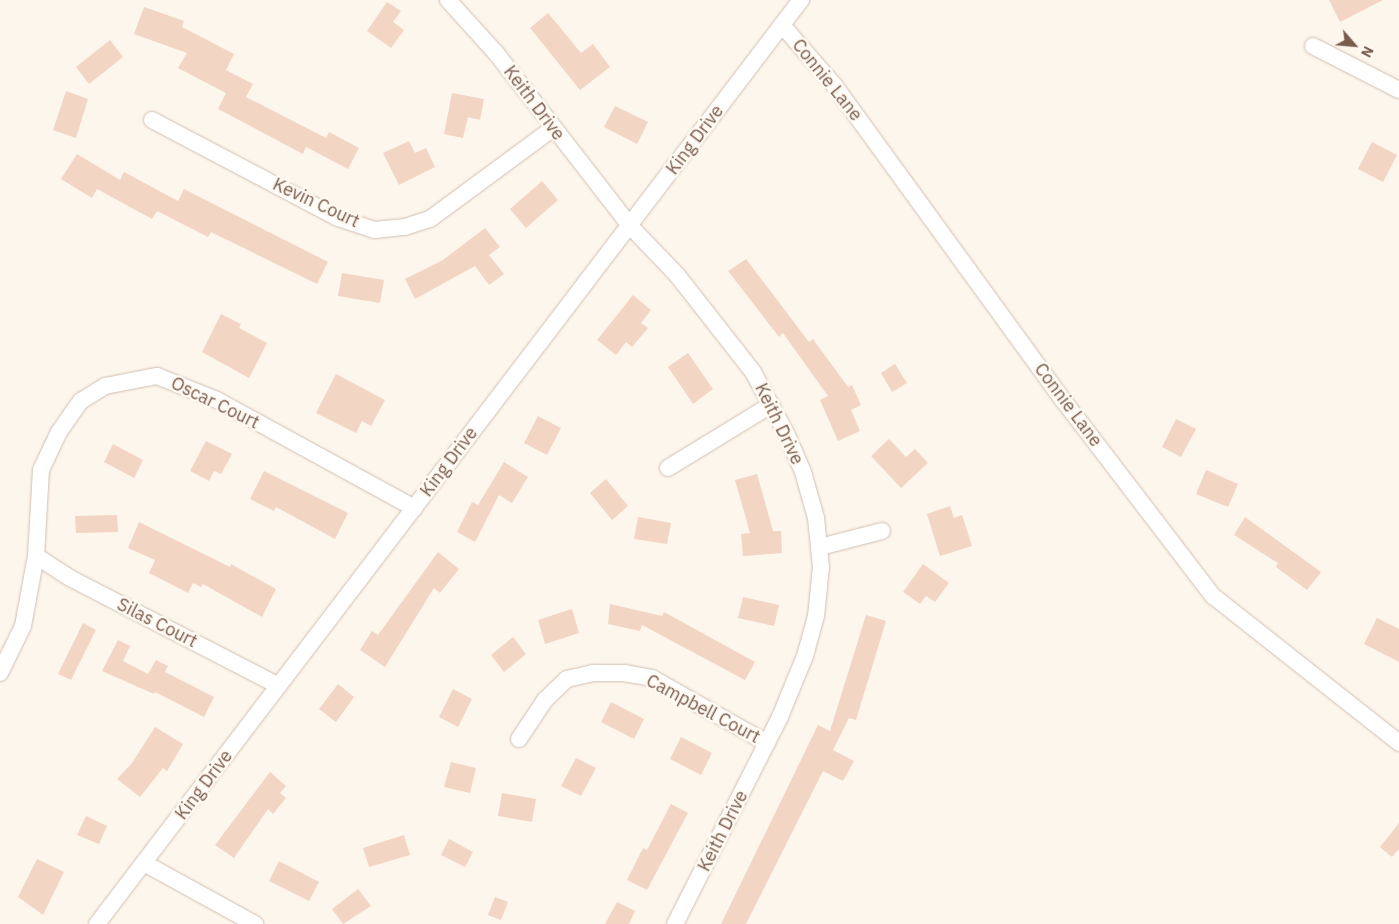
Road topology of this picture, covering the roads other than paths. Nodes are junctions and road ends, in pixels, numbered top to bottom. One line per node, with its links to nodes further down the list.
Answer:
1 (448, 0): 7 (street, Keith Drive)
2 (801, 0): 3 (street, King Drive)
3 (782, 25): 8 (street, King Drive); 19 (street, Connie Lane)
4 (1313, 46): 5 (street)
5 (1399, 90)
6 (152, 120): 7 (street, Kevin Court)
7 (552, 128): 8 (street, Keith Drive)
8 (630, 226): 9 (street, Keith Drive); 11 (street, King Drive)
9 (771, 405): 10 (street); 13 (street, Keith Drive)
10 (668, 468)
11 (414, 508): 14 (street, Oscar Court); 16 (street, King Drive)
12 (882, 531): 13 (street)
13 (820, 547): 18 (street, Keith Drive)
14 (36, 556): 15 (street, Oscar Court); 16 (street, Silas Court)
15 (0, 673)
16 (279, 686): 20 (street, King Drive)
17 (519, 739): 18 (street, Campbell Court)
18 (767, 743): 23 (street, Keith Drive)
19 (1399, 743)
20 (144, 863): 21 (street, King Drive); 22 (street)
21 (97, 924)
22 (255, 924)
23 (675, 924)

